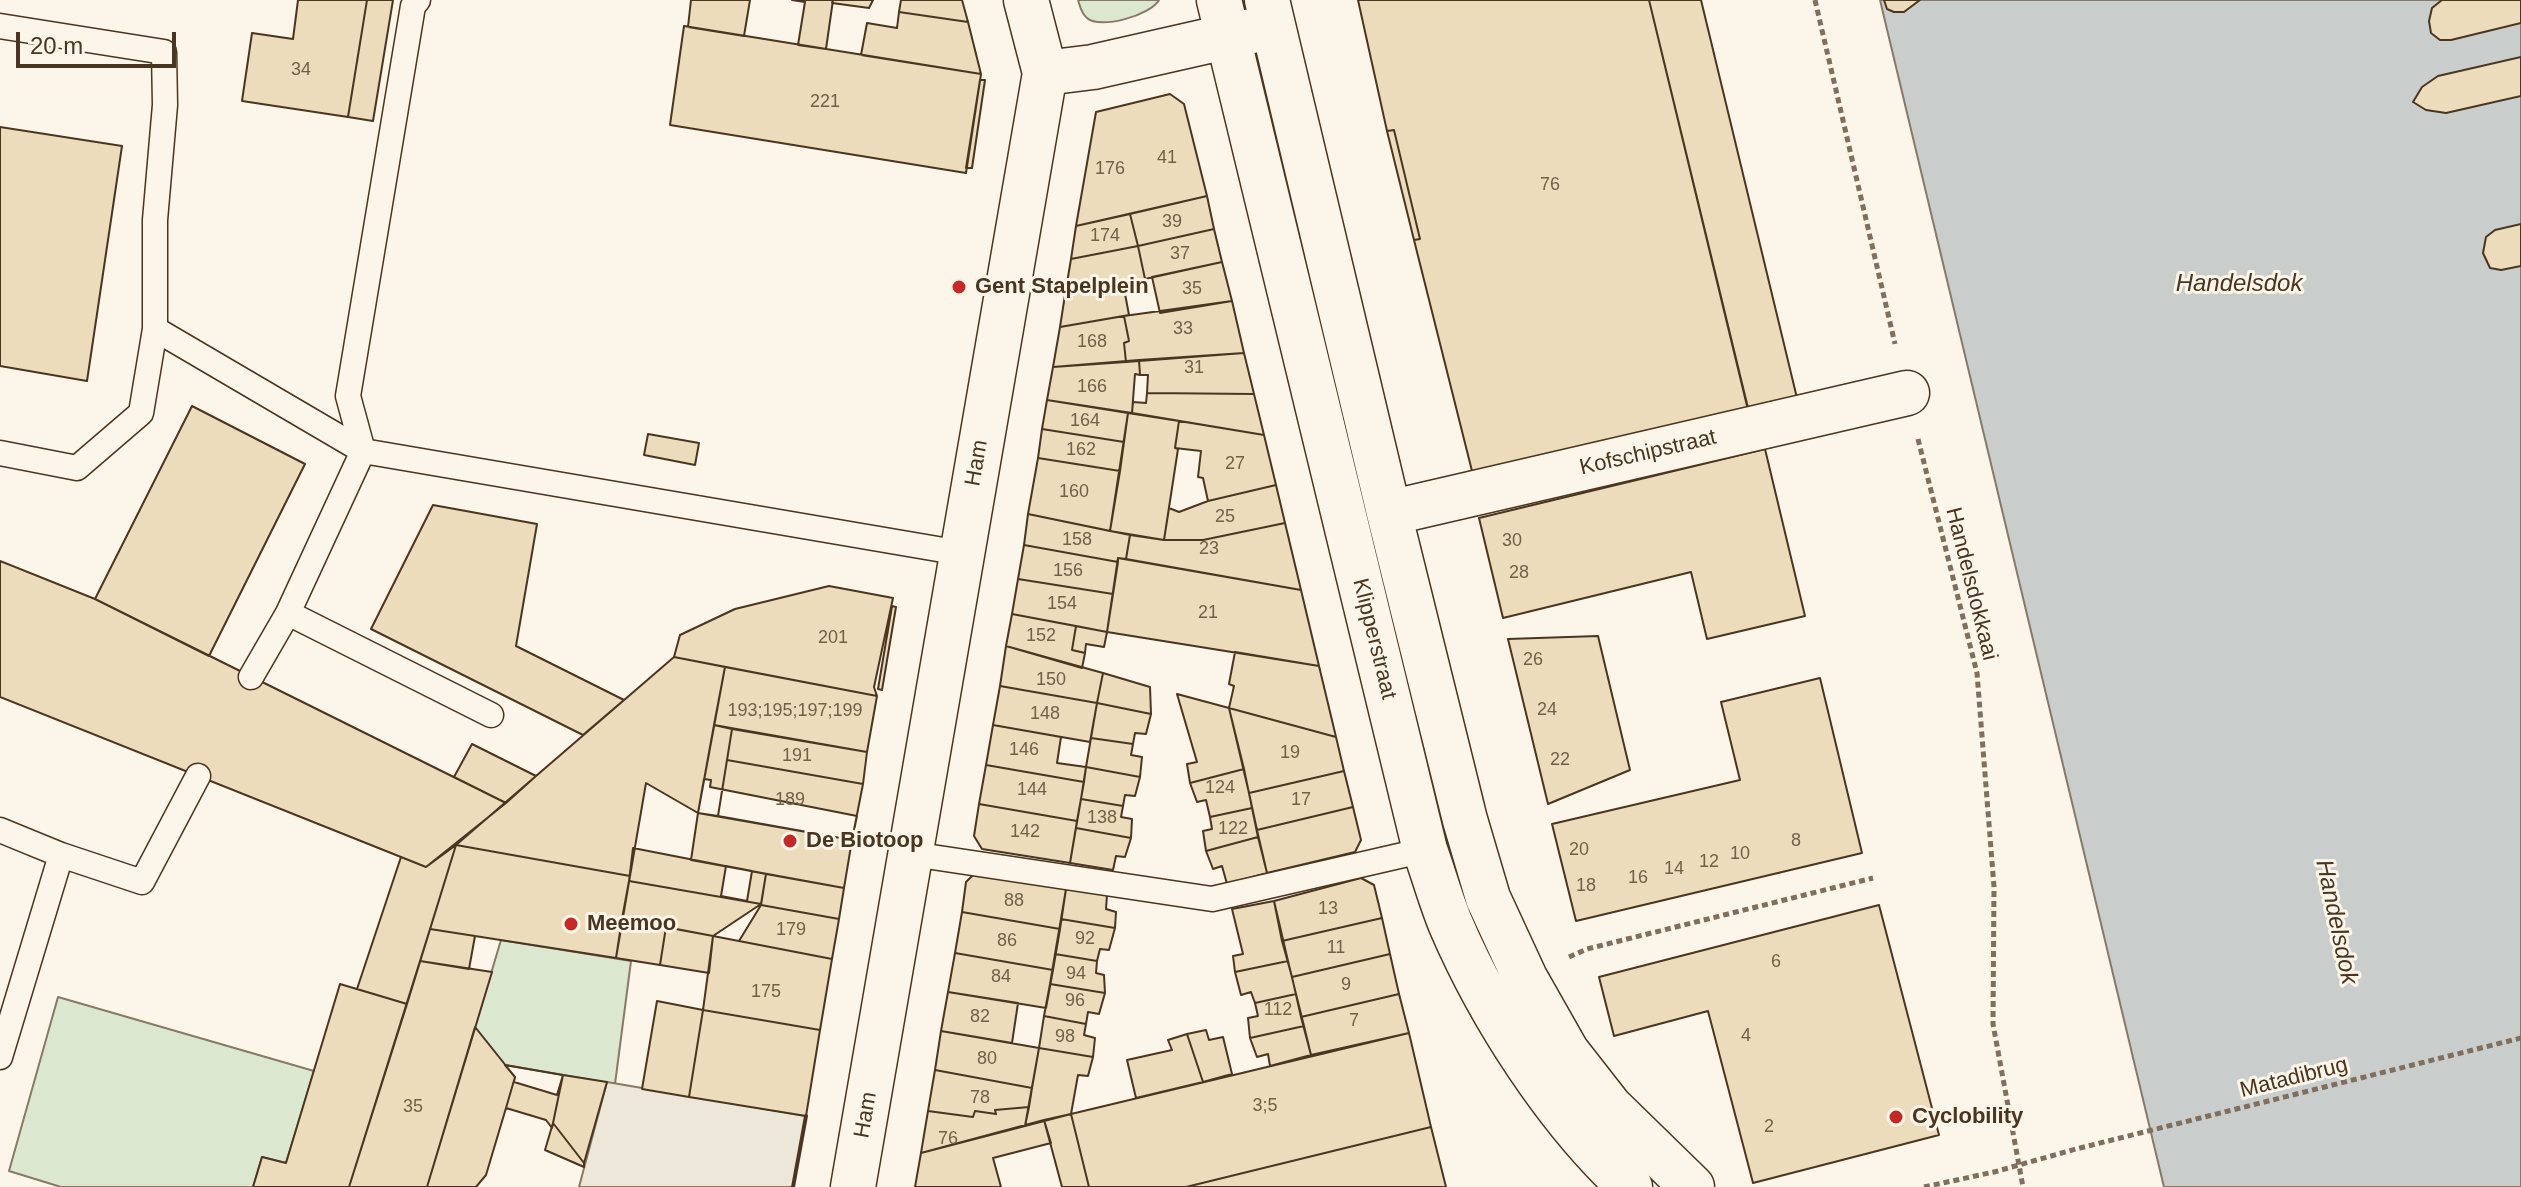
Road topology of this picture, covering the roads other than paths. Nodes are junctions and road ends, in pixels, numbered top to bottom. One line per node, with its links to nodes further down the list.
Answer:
1 (418, 0): 9 (lane)
2 (1026, 0): 6 (street, Ham)
3 (1270, 13): 4 (street); 11 (street, Klipperstraat)
4 (1224, 18): 6 (street); 18 (street, Klipperstraat)
5 (0, 26): 7 (lane)
6 (1045, 73): 12 (street, Ham)
7 (155, 329): 9 (lane); 10 (lane)
8 (1907, 393): 11 (street, Kofschipstraat)
9 (363, 451): 12 (lane); 13 (lane)
10 (0, 453)
11 (1389, 513): 22 (street, Klipperstraat)
12 (961, 553): 19 (street, Ham)
13 (288, 613): 14 (lane); 15 (lane)
14 (251, 677)
15 (491, 715)
16 (198, 776): 20 (lane)
17 (0, 830): 20 (lane)
18 (1425, 850): 19 (lane); 23 (street, Klipperstraat)
19 (912, 854): 24 (street, Ham)
20 (61, 855): 21 (lane)
21 (0, 1057)
22 (1631, 1129): 23 (street, Klipperstraat); 25 (street, Klipperstraat)
23 (1608, 1178)
24 (853, 1187)
25 (1692, 1187)

